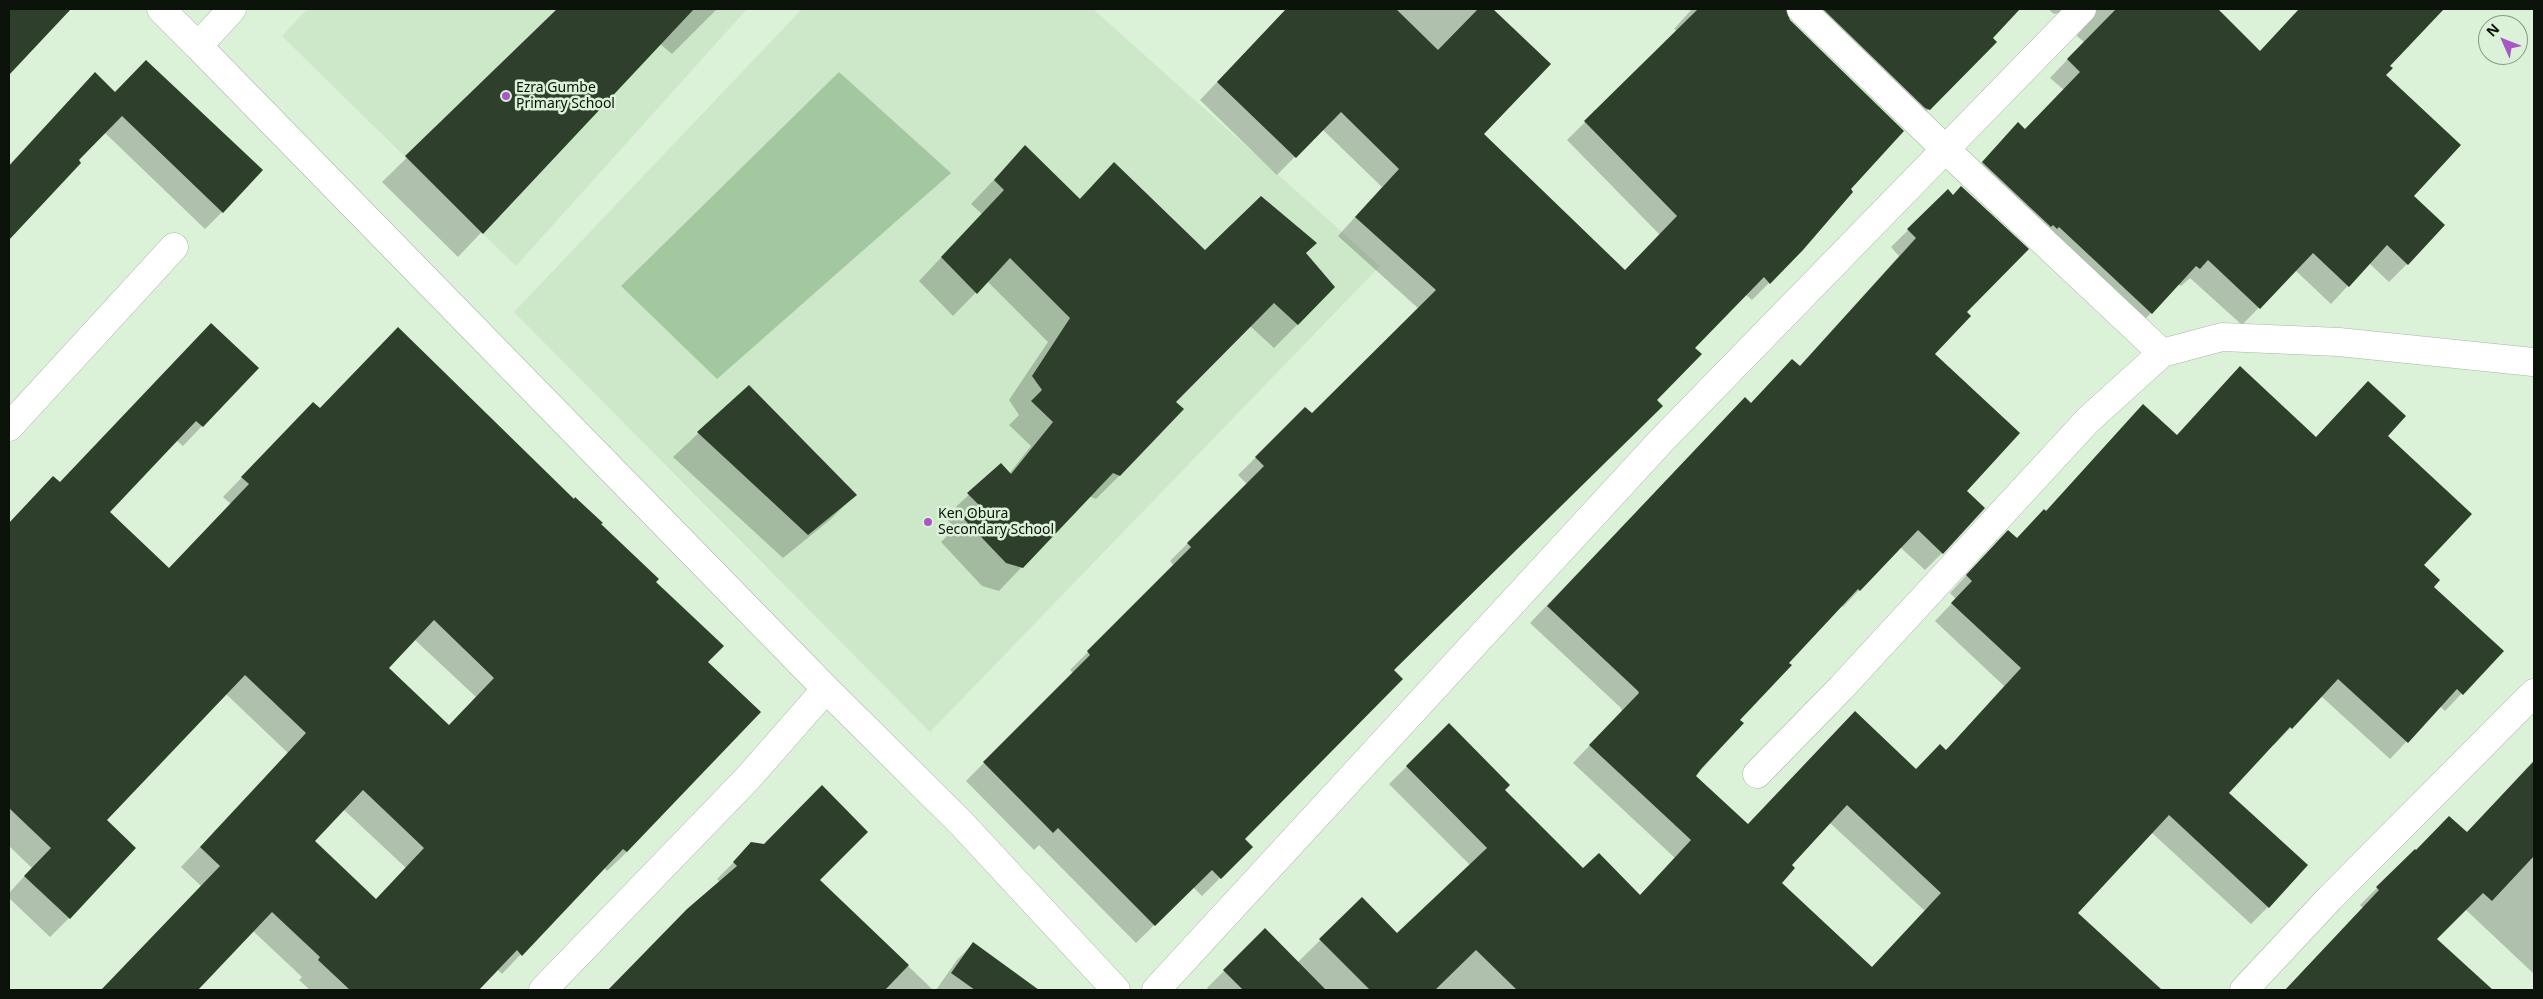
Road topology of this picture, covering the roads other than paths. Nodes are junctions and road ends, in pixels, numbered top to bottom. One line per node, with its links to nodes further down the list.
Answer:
1 (161, 9): 5 (street)
2 (232, 9): 5 (street)
3 (1801, 9): 6 (street)
4 (2082, 9): 6 (street)
5 (198, 46): 11 (street)
6 (1945, 149): 8 (street); 16 (street)
7 (174, 247): 10 (street)
8 (2162, 353): 9 (street); 13 (street)
9 (2534, 365)
10 (9, 426)
11 (826, 689): 14 (street); 15 (street)
12 (2534, 693): 17 (street)
13 (1757, 774)
14 (543, 990)
15 (1116, 990)
16 (1156, 990)
17 (2244, 990)

